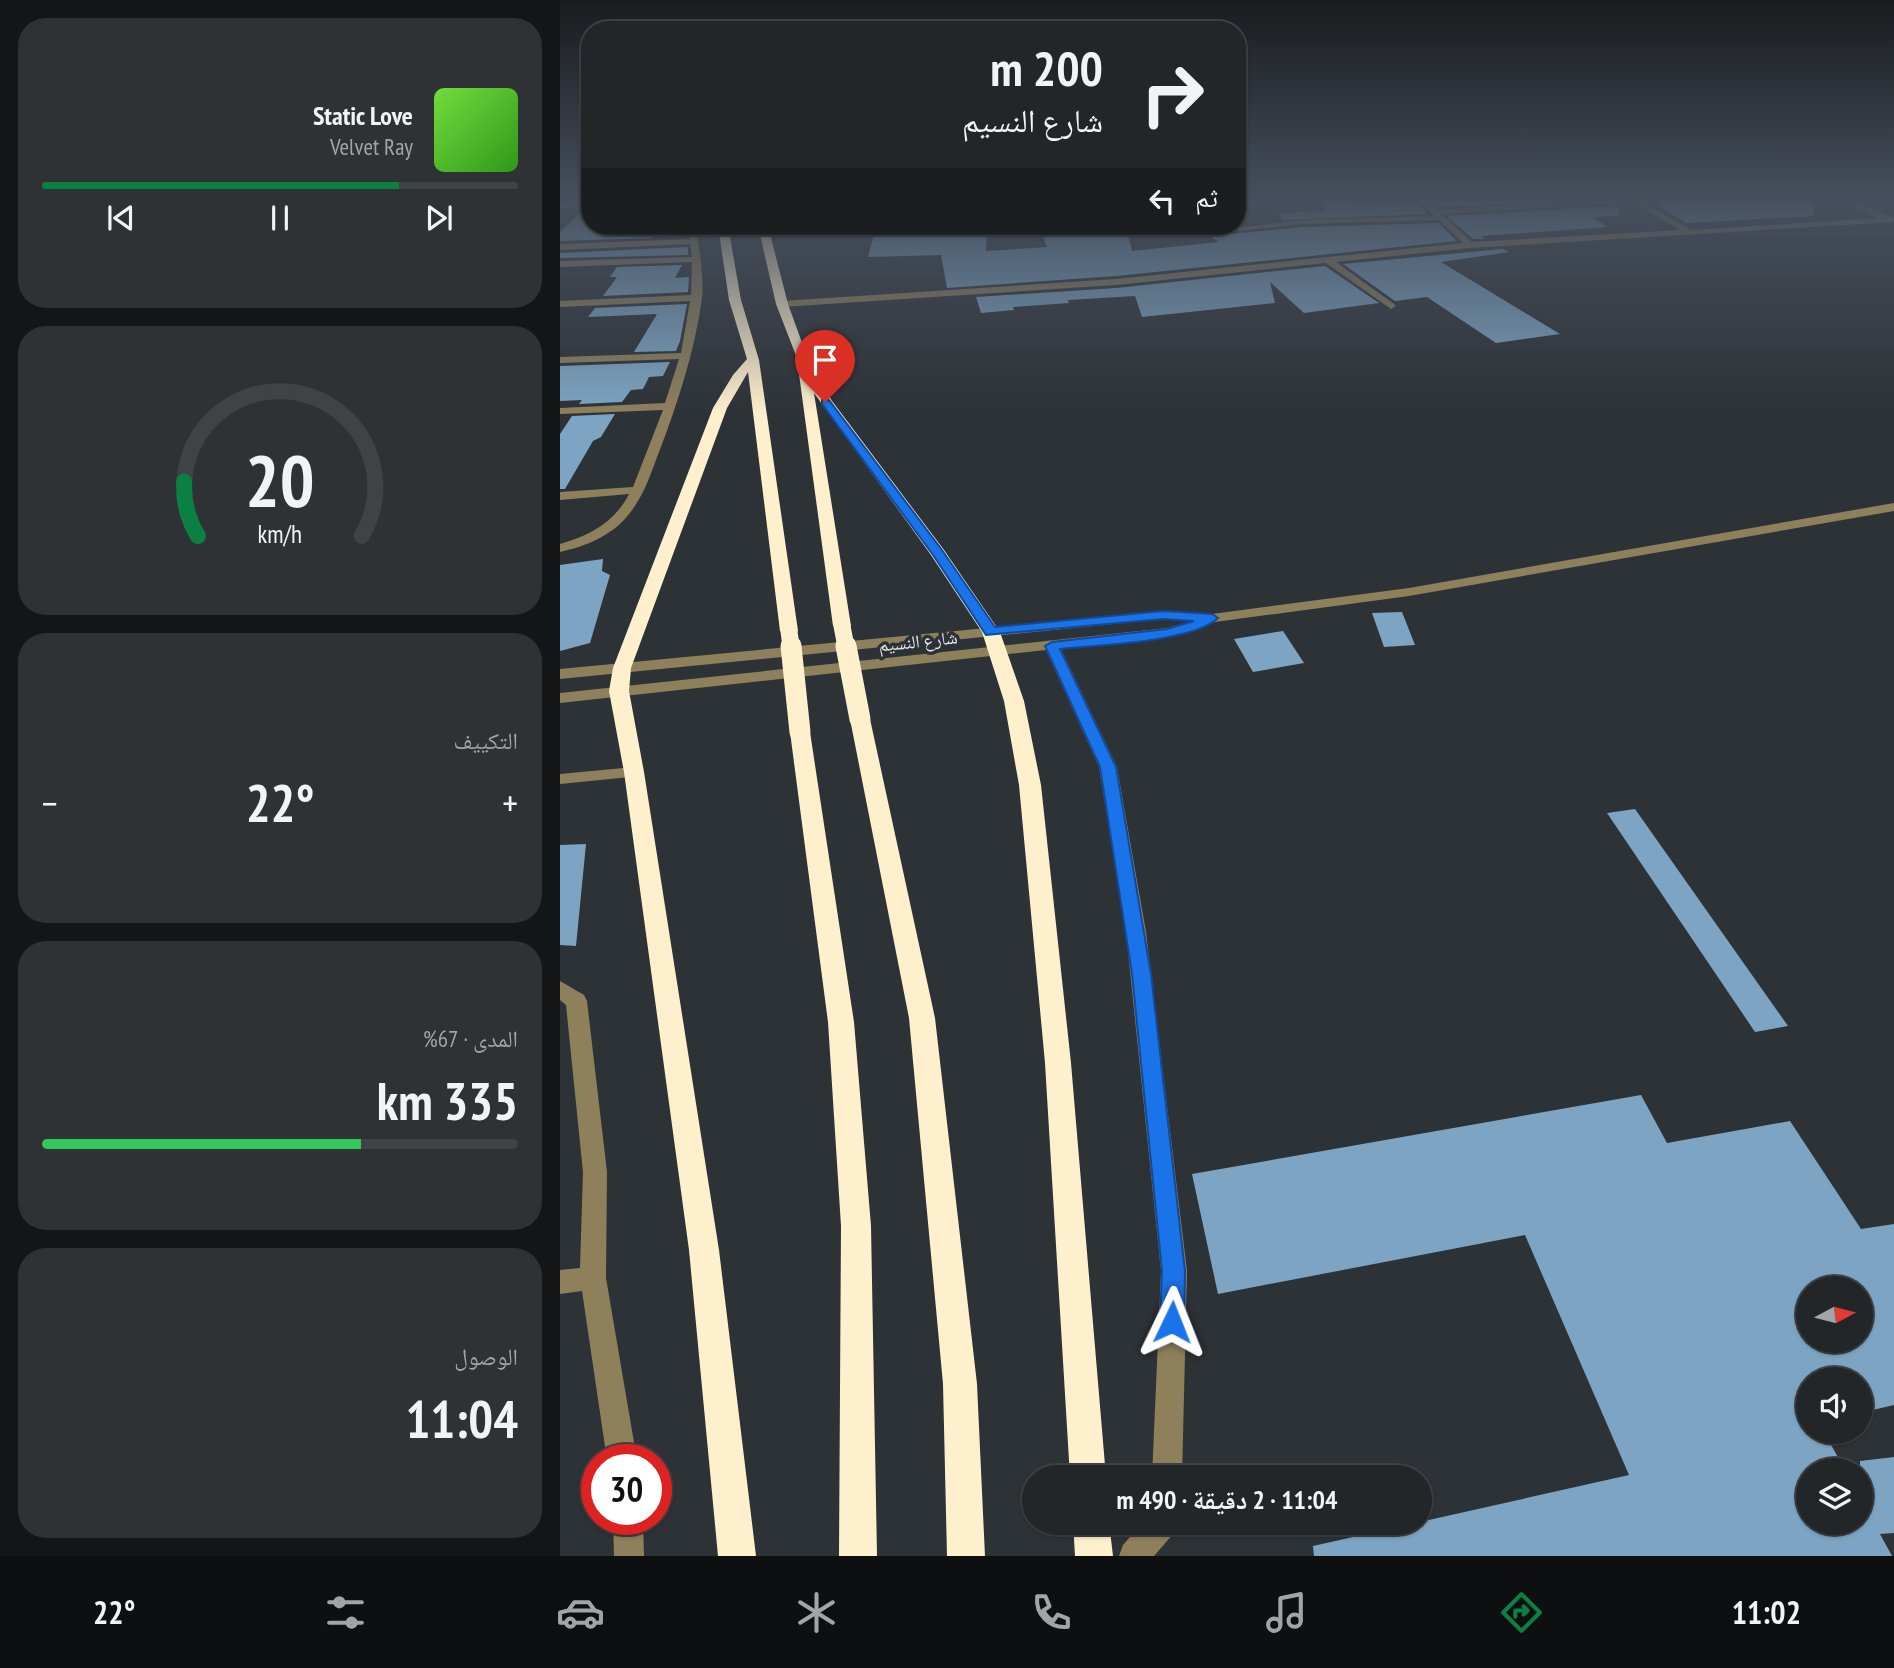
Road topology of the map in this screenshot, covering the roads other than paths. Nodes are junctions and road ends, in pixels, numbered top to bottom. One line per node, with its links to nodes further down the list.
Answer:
1 (696, 271): 6 (street)
2 (730, 271): 12 (highway)
3 (774, 271): 8 (highway)
4 (1220, 271): 8 (street)
5 (1343, 271): 9 (street)
6 (697, 298): 7 (street); 10 (street)
7 (560, 304)
8 (782, 304): 13 (highway)
9 (1391, 306)
10 (685, 356): 11 (street); 14 (street)
11 (560, 360)
12 (753, 360): 24 (highway); 39 (highway, bridge)
13 (803, 362): 21 (highway); 40 (highway, bridge)
14 (668, 407): 15 (street); 16 (street)
15 (560, 411)
16 (638, 490): 17 (street); 19 (street)
17 (560, 496)
18 (1894, 507): 20 (street)
19 (560, 548)
20 (1212, 618): 21 (street, شارع النسيم); 22 (street, شارع النسيم)
21 (995, 642): 22 (street, شارع النسيم); 24 (street, شارع النسيم); 24 (street, شارع النسيم); 32 (highway)
22 (1052, 646): 33 (street)
23 (560, 674): 24 (street, شارع النسيم)
24 (621, 679): 25 (street, شارع النسيم); 26 (highway)
25 (560, 698)
26 (634, 772): 27 (street); 38 (highway)
27 (560, 779)
28 (560, 989): 29 (street)
29 (593, 1278): 30 (street); 31 (street)
30 (560, 1282)
31 (619, 1444)
32 (1087, 1465)
33 (1167, 1465)
34 (628, 1535): 37 (street)
35 (1092, 1535): 41 (highway)
36 (1152, 1535): 42 (street)
37 (629, 1556)
38 (737, 1556)
39 (858, 1556)
40 (966, 1556)
41 (1094, 1556)
42 (1134, 1556)

